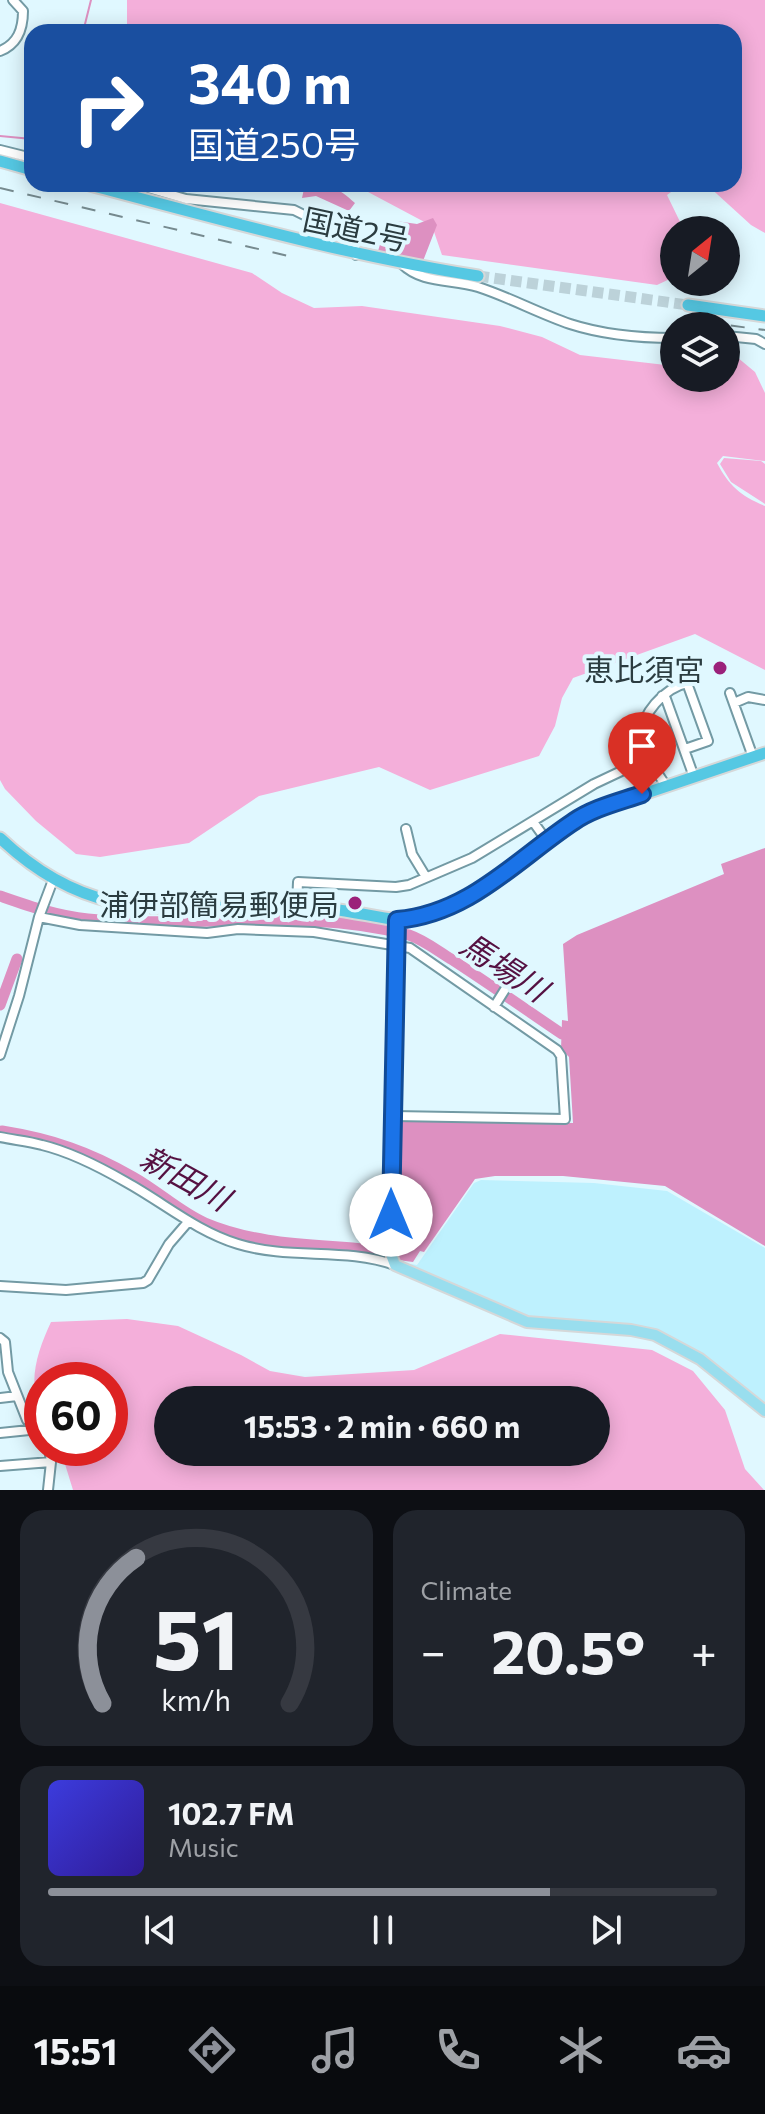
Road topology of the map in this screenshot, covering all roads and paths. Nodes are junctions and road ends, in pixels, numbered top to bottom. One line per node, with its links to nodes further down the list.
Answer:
1 (13, 0): 2 (street)
2 (0, 51)
3 (0, 150): 4 (street)
4 (24, 156)
5 (0, 161): 6 (highway)
6 (24, 168)
7 (116, 192): 9 (highway, 国道2号)
8 (162, 192): 9 (street)
9 (356, 255): 10 (highway, 国道2号)
10 (402, 264): 11 (highway, 国道2号); 15 (street)
11 (478, 276)
12 (688, 305): 13 (highway)
13 (765, 316)
14 (740, 337): 16 (street)
15 (660, 338)
16 (765, 344)
17 (730, 693): 20 (street)
18 (662, 696): 21 (street); 21 (street); 24 (street)
19 (765, 700): 20 (street)
20 (734, 703): 23 (street)
21 (685, 749): 25 (street)
22 (765, 753): 23 (highway)
23 (753, 757): 25 (highway)
24 (649, 758): 26 (street); 27 (street)
25 (694, 777): 26 (highway)
26 (666, 786): 30 (highway)
27 (534, 823): 30 (street); 31 (street)
28 (406, 829): 31 (street)
29 (0, 838): 32 (highway)
30 (547, 841): 35 (highway)
31 (426, 877): 33 (street)
32 (53, 880): 33 (highway); 34 (street)
33 (297, 906): 35 (highway)
34 (40, 915): 36 (street); 39 (street)
35 (397, 922): 36 (main road)
36 (397, 944): 38 (street); 40 (main road)
37 (509, 983): 38 (street)
38 (495, 1005): 40 (street)
39 (0, 1055)
40 (394, 1116): 43 (main road)
41 (0, 1137): 42 (street)
42 (188, 1222): 43 (street); 44 (street)
43 (394, 1263): 48 (main road)
44 (0, 1286)
45 (0, 1338): 46 (street)
46 (17, 1396): 47 (street); 49 (street)
47 (0, 1398)
48 (765, 1411)
49 (24, 1413)
50 (24, 1432): 51 (street)
51 (0, 1433)
52 (24, 1464): 53 (street)
53 (0, 1466)
54 (51, 1466): 55 (street)
55 (48, 1490)

